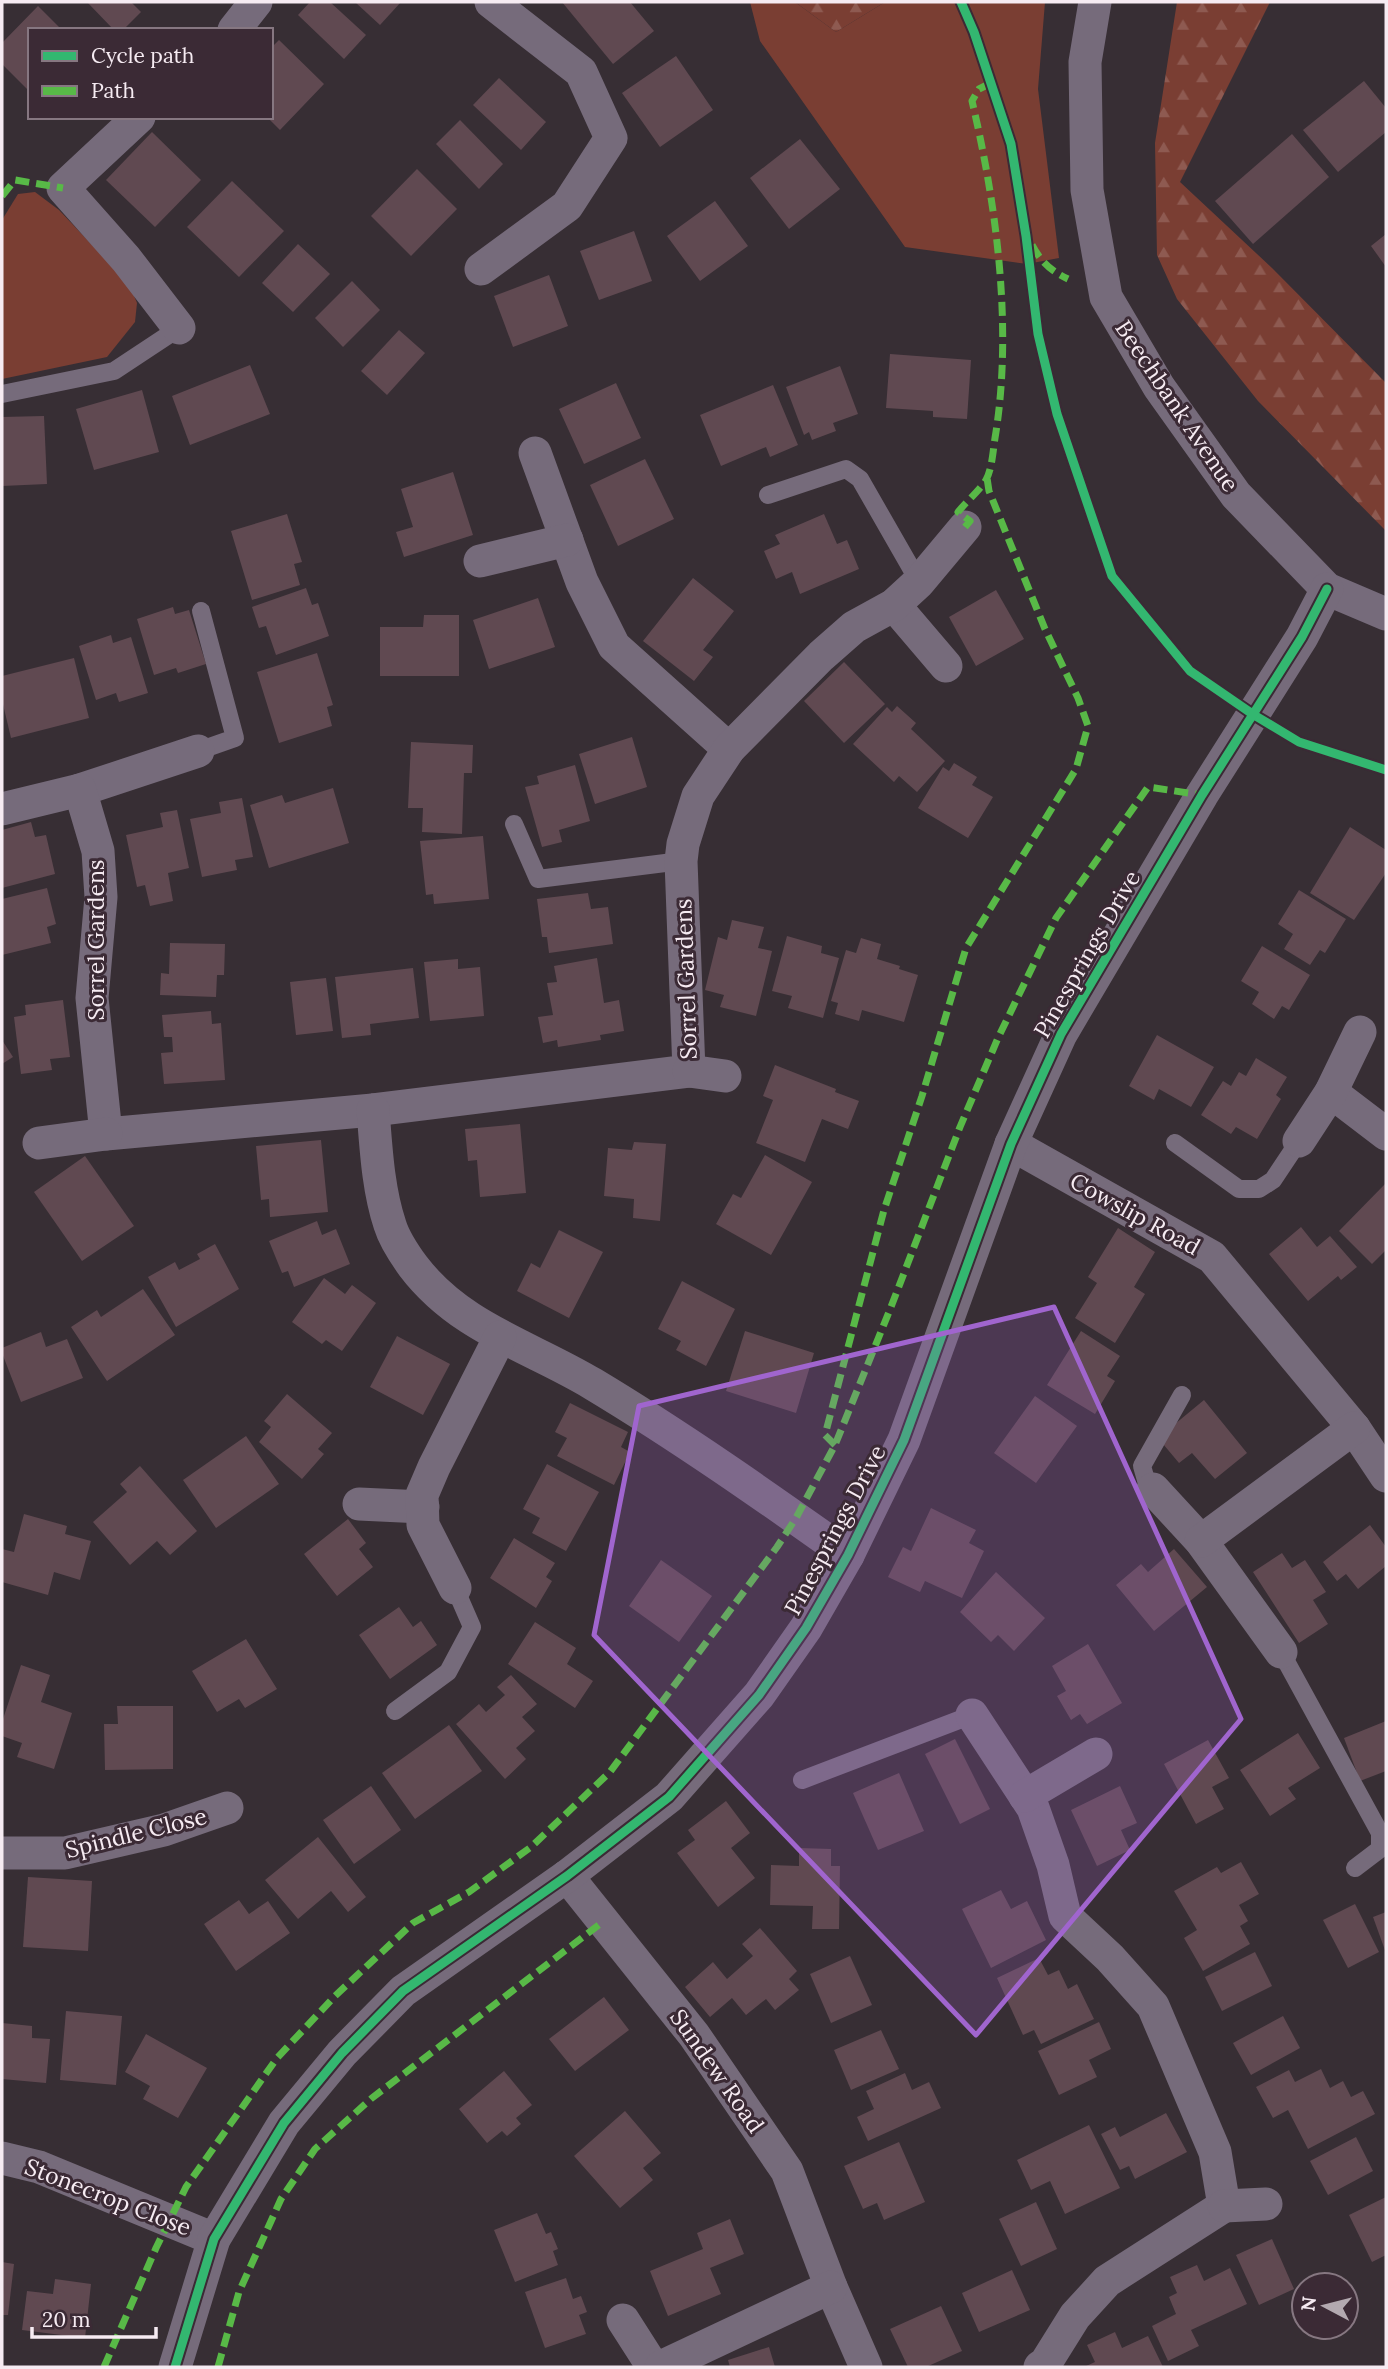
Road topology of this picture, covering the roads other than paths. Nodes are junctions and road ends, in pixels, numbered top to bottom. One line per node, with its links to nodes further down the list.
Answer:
1 (256, 2): 4 (street)
2 (491, 2): 6 (street)
3 (1095, 2): 15 (street, Beechbank Avenue)
4 (236, 28)
5 (137, 119): 7 (street)
6 (481, 269)
7 (179, 328): 8 (lane)
8 (2, 394)
9 (535, 453): 12 (street)
10 (768, 495): 14 (lane)
11 (965, 527): 14 (street, Sorrel Gardens)
12 (567, 540): 13 (street); 20 (street)
13 (480, 561)
14 (919, 582): 16 (street, Sorrel Gardens)
15 (1327, 589): 18 (street, Beechbank Avenue); 36 (street, Pinesprings Drive)
16 (894, 605): 19 (street); 20 (street, Sorrel Gardens)
17 (201, 611): 21 (lane)
18 (1386, 614)
19 (946, 666)
20 (729, 749): 25 (street, Sorrel Gardens)
21 (198, 751): 22 (street)
22 (80, 790): 23 (street); 31 (street, Sorrel Gardens)
23 (2, 808)
24 (514, 824): 25 (lane)
25 (681, 861): 27 (street, Sorrel Gardens)
26 (1360, 1032): 29 (street)
27 (689, 1071): 28 (street); 30 (street, Sorrel Gardens)
28 (725, 1076)
29 (1331, 1092): 32 (street); 33 (street)
30 (373, 1110): 31 (street, Sorrel Gardens); 37 (street)
31 (106, 1134): 34 (street, Sorrel Gardens)
32 (1386, 1134)
33 (1299, 1141): 35 (lane)
34 (38, 1143)
35 (1175, 1143)
36 (1011, 1144): 39 (street, Cowslip Road); 45 (street, Pinesprings Drive)
37 (500, 1337): 43 (street); 45 (street)
38 (1182, 1395): 41 (lane)
39 (1354, 1428): 40 (street, Cowslip Road); 44 (street)
40 (1386, 1476)
41 (1153, 1489): 44 (street)
42 (359, 1504): 43 (street)
43 (423, 1507): 46 (street)
44 (1201, 1541): 47 (street)
45 (848, 1555): 56 (street, Pinesprings Drive)
46 (455, 1588): 48 (lane)
47 (1281, 1652): 55 (lane)
48 (395, 1711)
49 (972, 1715): 51 (lane); 52 (street)
50 (1096, 1754): 52 (street)
51 (803, 1780)
52 (1025, 1796): 59 (street)
53 (227, 1808): 54 (street, Spindle Close)
54 (2, 1853)
55 (1355, 1868)
56 (566, 1876): 60 (street, Pinesprings Drive); 61 (street, Sundew Road)
57 (2, 2158): 60 (street, Stonecrop Close)
58 (1266, 2204): 59 (street)
59 (1224, 2206): 67 (street)
60 (214, 2239): 63 (street, Pinesprings Drive)
61 (831, 2287): 65 (street); 66 (street, Sundew Road)
62 (623, 2320): 64 (street)
63 (175, 2367)
64 (653, 2367)
65 (662, 2367)
66 (866, 2367)
67 (1041, 2367)

